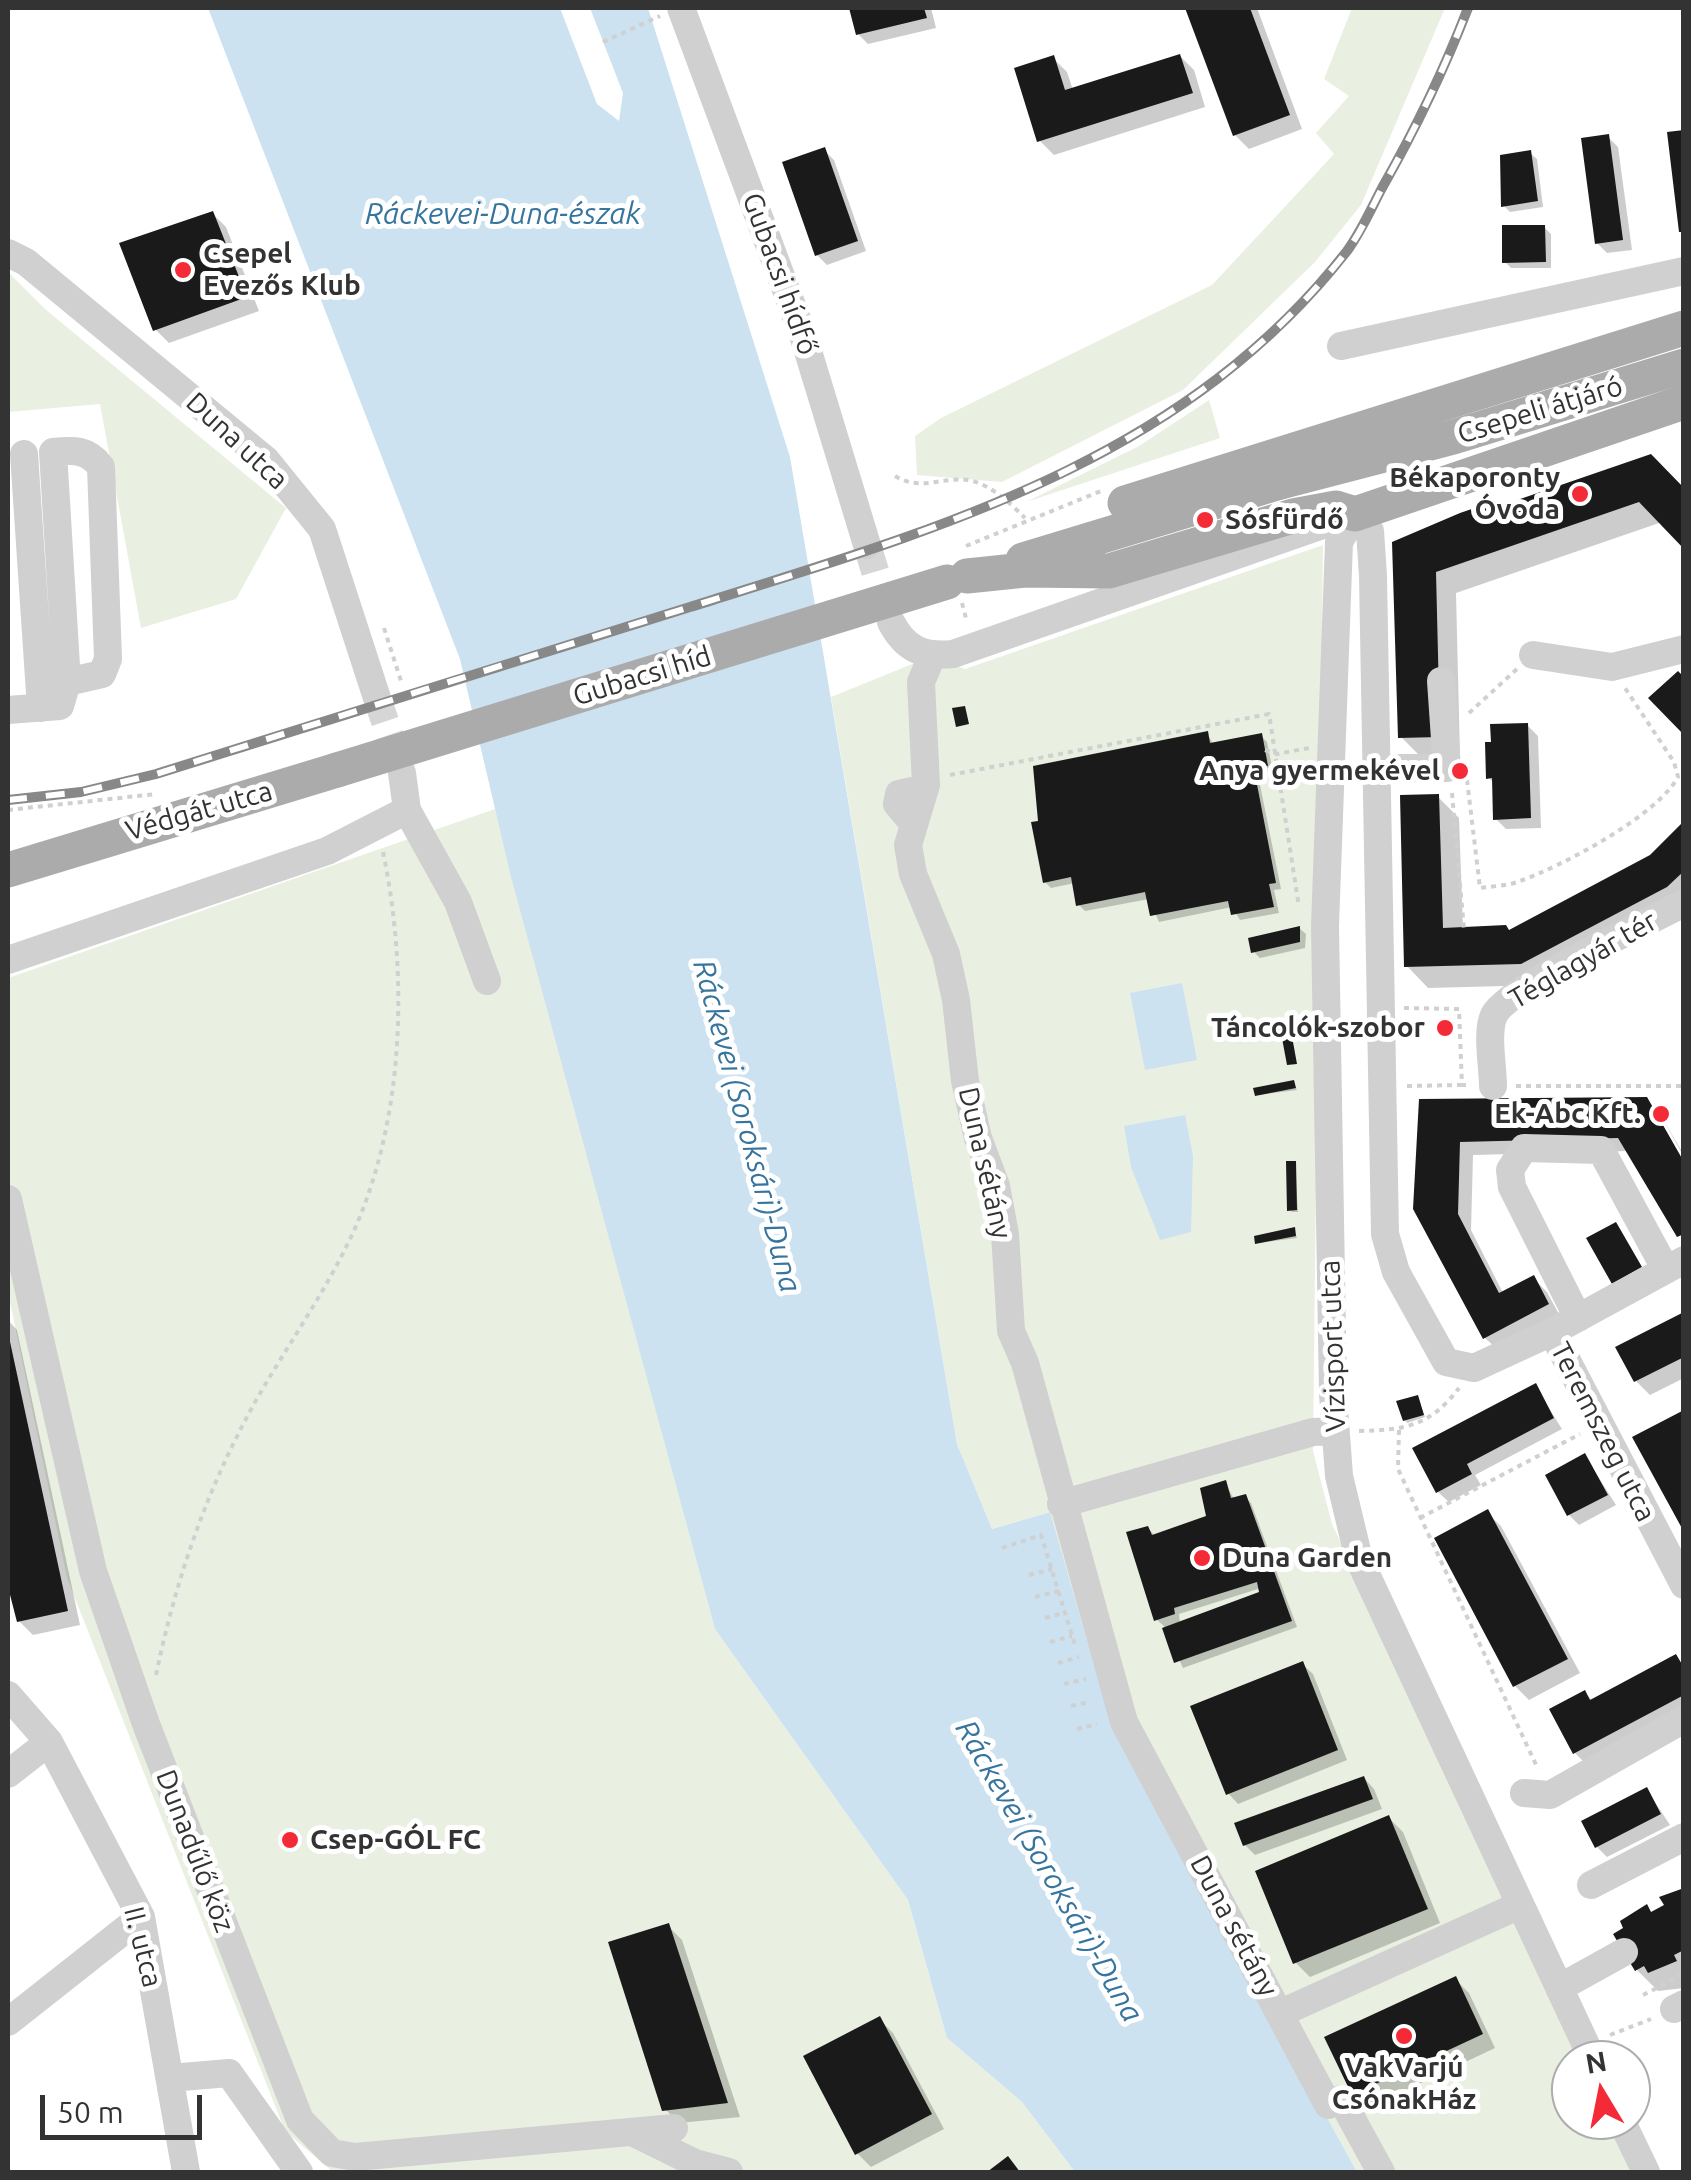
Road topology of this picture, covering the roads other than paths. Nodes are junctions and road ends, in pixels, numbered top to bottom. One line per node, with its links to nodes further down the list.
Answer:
1 (672, 11): 13 (street, Gubacsi hídfő)
2 (8, 253): 23 (street, Duna utca)
3 (1684, 271): 5 (street)
4 (1684, 328): 11 (main road)
5 (1341, 346)
6 (1684, 366): 10 (main road, Csepeli átjáró, bridge)
7 (1684, 402): 12 (main road)
8 (53, 452): 9 (street); 21 (street); 21 (street)
9 (16, 456): 24 (street)
10 (1280, 482): 11 (main road, Csepeli átjáró); 14 (main road, Csepeli átjáró)
11 (1114, 497): 14 (main road, Csepeli átjáró)
12 (1355, 514): 14 (main road); 15 (street); 16 (street, Vízisport utca); 20 (street)
13 (867, 544)
14 (957, 570): 27 (main road, Gubacsi híd, bridge)
15 (1374, 576): 16 (street); 26 (street)
16 (1339, 577): 41 (street, Vízisport utca)
17 (891, 622): 20 (street)
18 (1684, 649): 19 (street)
19 (1533, 655)
20 (932, 656): 42 (street, Duna sétány)
21 (67, 682): 24 (street)
22 (1441, 682): 26 (street)
23 (389, 688)
24 (40, 708): 25 (street)
25 (8, 710)
26 (1374, 768): 40 (street)
27 (337, 770): 31 (main road, Védgát utca)
28 (402, 773): 29 (street)
29 (408, 810): 34 (street); 35 (street)
30 (8, 848): 31 (main road, Védgát utca)
31 (62, 851): 32 (main road, Védgát utca)
32 (8, 870)
33 (1684, 903): 36 (street, Téglagyár tér)
34 (8, 960)
35 (487, 980)
36 (1493, 1086)
37 (8, 1200): 62 (street, Dunadűlő köz)
38 (1675, 1265): 39 (street); 39 (street)
39 (1578, 1318): 40 (street)
40 (1552, 1332): 43 (street, Teremszeg utca)
41 (1334, 1431): 42 (street); 51 (street, Vízisport utca)
42 (1061, 1504): 55 (street, Duna sétány)
43 (1684, 1585)
44 (8, 1696): 46 (street, II. utca)
45 (1684, 1719): 48 (street)
46 (50, 1742): 47 (street); 52 (street, II. utca)
47 (8, 1774)
48 (1537, 1794)
49 (1684, 1837): 50 (street)
50 (1591, 1885)
51 (1520, 1905): 54 (street, Vízisport utca); 55 (street, Duna sétány)
52 (142, 1917): 56 (street); 58 (street, II. utca)
53 (1624, 1952): 54 (street)
54 (1559, 1988): 57 (street, Vízisport utca)
55 (1281, 2013): 67 (street, Duna sétány)
56 (8, 2022)
57 (1584, 2040)
58 (170, 2078): 63 (street, II. utca); 64 (street)
59 (674, 2128): 60 (street)
60 (635, 2134): 62 (street); 66 (street)
61 (1631, 2140): 68 (street)
62 (354, 2157): 65 (street, Dunadűlő köz)
63 (186, 2172)
64 (299, 2172)
65 (382, 2172)
66 (729, 2172)
67 (1381, 2172)
68 (1646, 2172)

